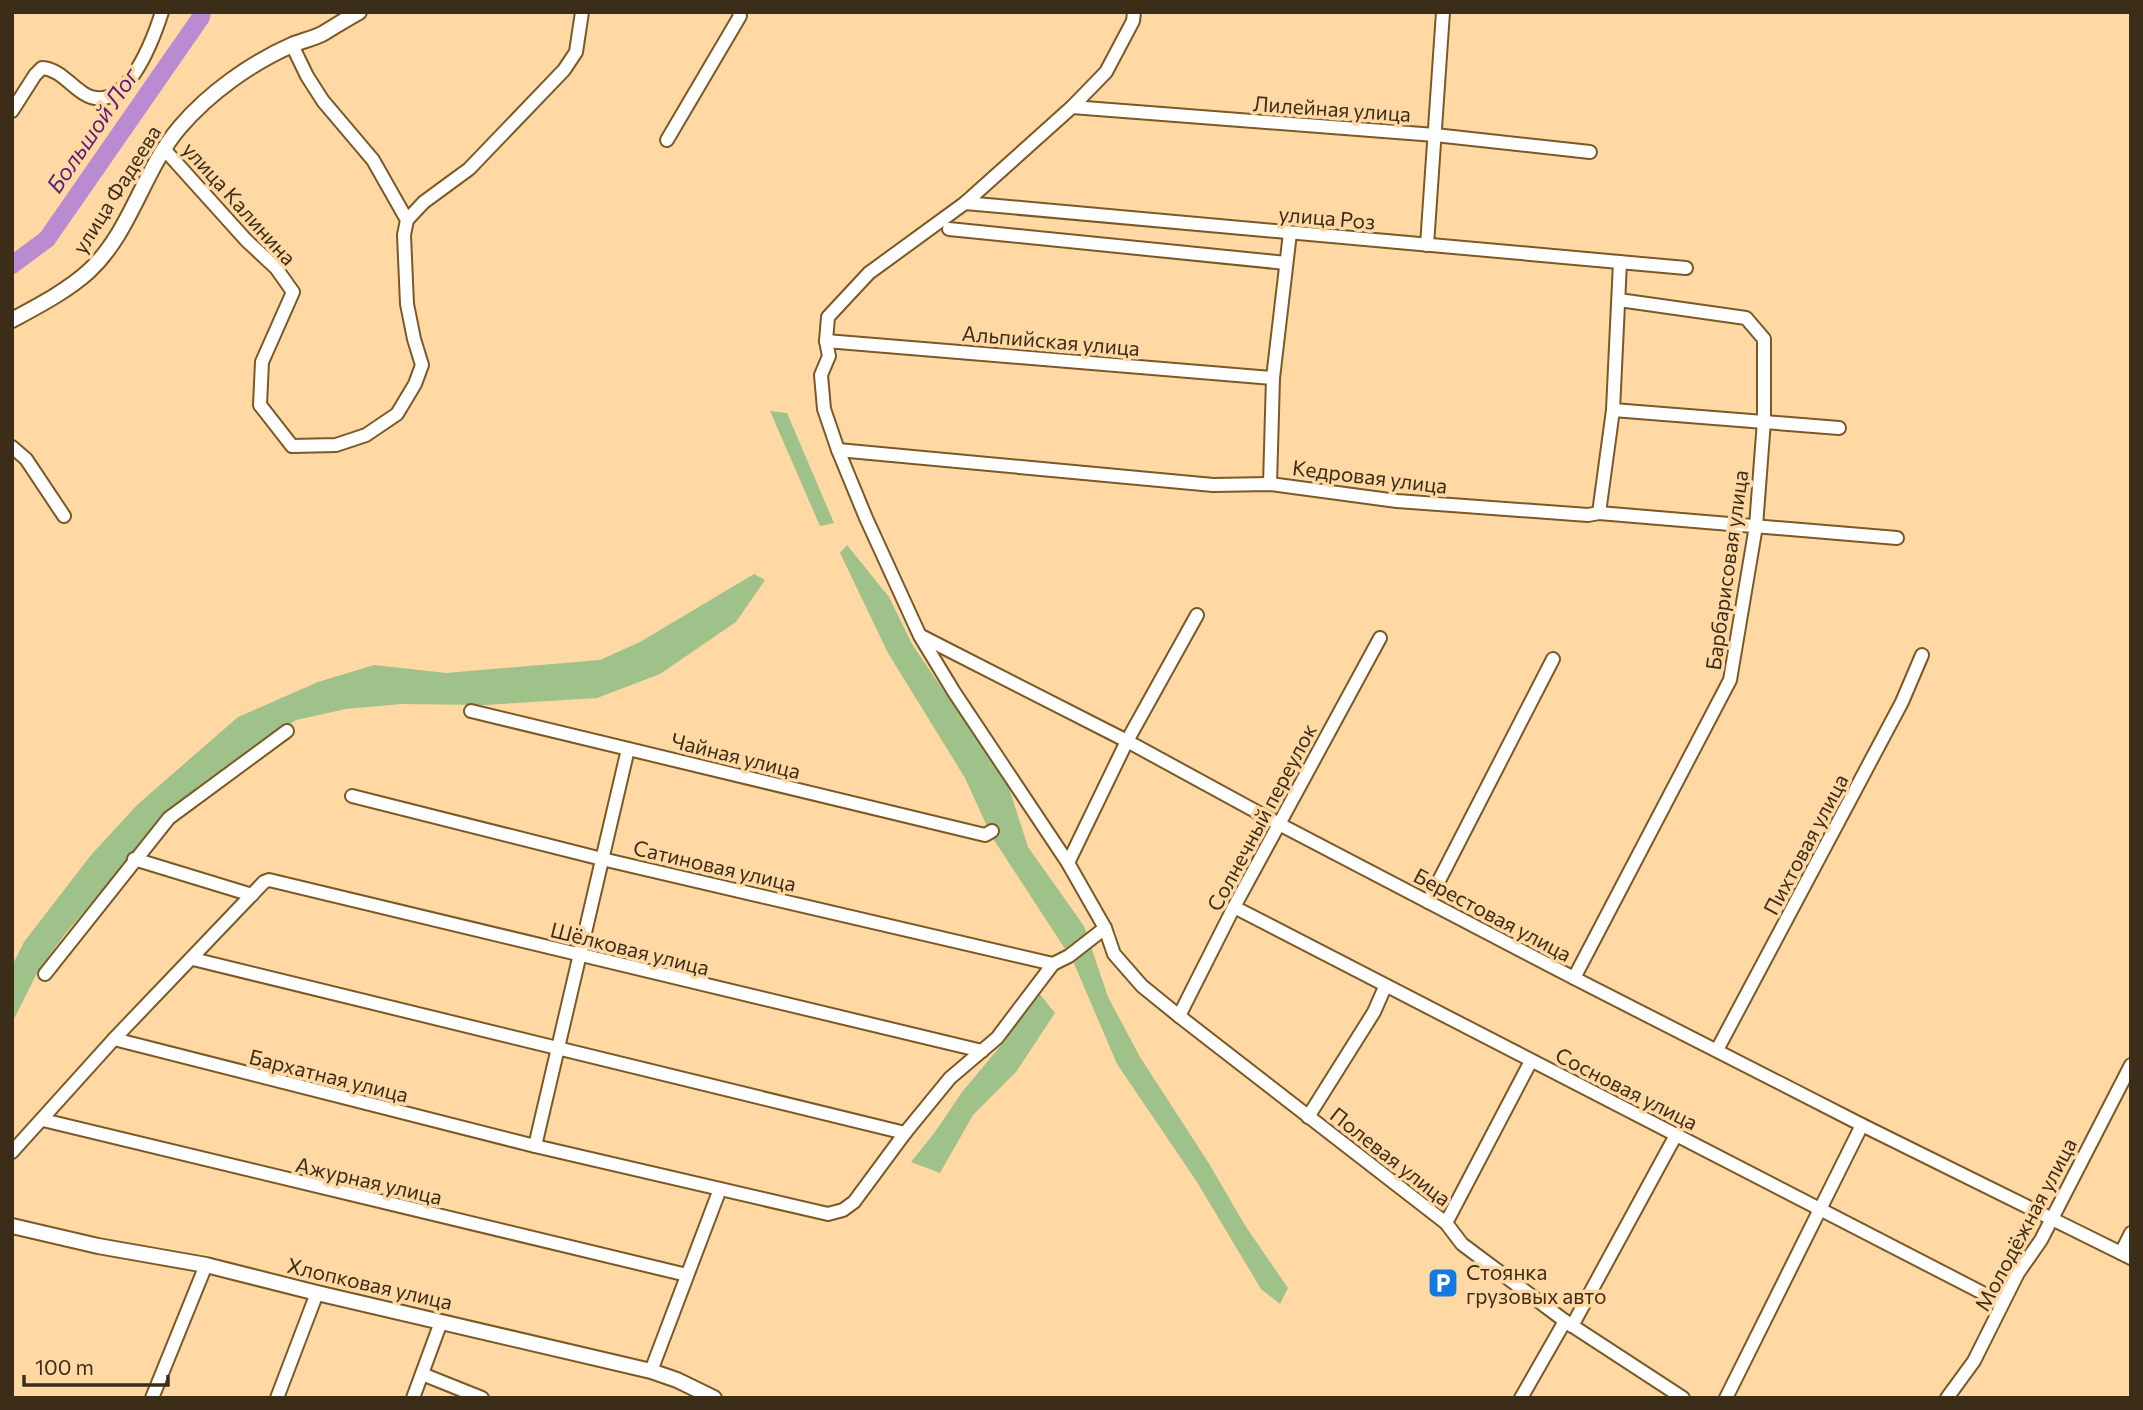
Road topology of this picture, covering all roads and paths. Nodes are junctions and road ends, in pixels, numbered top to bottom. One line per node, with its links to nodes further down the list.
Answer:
1 (162, 12): 9 (street)
2 (359, 12): 7 (street, улица Фадеева)
3 (582, 12): 15 (street)
4 (1134, 12): 8 (street, Полевая улица)
5 (1443, 12): 10 (street)
6 (740, 14): 11 (street)
7 (292, 45): 12 (street, улица Фадеева); 15 (street)
8 (1072, 107): 10 (street, Лилейная улица); 14 (street, Полевая улица)
9 (12, 111)
10 (1435, 135): 13 (street, Лилейная улица); 18 (street)
11 (667, 140)
12 (164, 149): 15 (street, улица Калинина); 23 (street, улица Фадеева)
13 (1590, 152)
14 (965, 203): 17 (street, улица Роз); 24 (street, Полевая улица)
15 (407, 220)
16 (949, 229): 20 (street)
17 (1290, 233): 18 (street, улица Роз); 20 (street)
18 (1427, 245): 19 (street, улица Роз)
19 (1620, 262): 21 (street, улица Роз); 22 (street)
20 (1286, 263): 25 (street)
21 (1686, 268)
22 (1619, 300): 26 (street); 27 (street, Барбарисовая улица)
23 (12, 320)
24 (826, 341): 25 (street, Альпийская улица); 30 (street, Полевая улица)
25 (1273, 378): 31 (street)
26 (1613, 410): 27 (street); 32 (street)
27 (1764, 421): 28 (street); 34 (street, Барбарисовая улица)
28 (1839, 428)
29 (12, 447): 33 (street)
30 (838, 450): 31 (street, Кедровая улица); 37 (street, Полевая улица)
31 (1270, 484): 32 (street, Кедровая улица)
32 (1600, 513): 34 (street, Кедровая улица)
33 (64, 516)
34 (1756, 526): 35 (street, Кедровая улица); 59 (street, Барбарисовая улица)
35 (1897, 538)
36 (1197, 615): 43 (street)
37 (920, 636): 43 (street, Берестовая улица); 50 (street, Полевая улица)
38 (1380, 638): 46 (street, Солнечный переулок)
39 (1922, 655): 64 (street, Пихтовая улица)
40 (1553, 659): 52 (street)
41 (471, 711): 44 (street, Чайная улица)
42 (287, 731): 48 (street)
43 (1127, 741): 46 (street, Берестовая улица); 50 (street)
44 (628, 749): 47 (street, Чайная улица); 49 (street)
45 (352, 796): 49 (street, Сатиновая улица)
46 (1279, 824): 52 (street, Берестовая улица); 53 (street, Солнечный переулок)
47 (992, 831)
48 (134, 859): 51 (street); 58 (street)
49 (603, 859): 55 (street); 57 (street, Сатиновая улица)
50 (1068, 863): 54 (street, Полевая улица)
51 (252, 895): 55 (street, Шёлковая улица); 56 (street)
52 (1428, 902): 59 (street, Берестовая улица)
53 (1234, 907): 60 (street, Сосновая улица); 61 (street, Солнечный переулок)
54 (1105, 928): 57 (street); 61 (street, Полевая улица)
55 (580, 956): 63 (street); 65 (street, Шёлковая улица)
56 (193, 959): 62 (street); 63 (street)
57 (1053, 964): 65 (street)
58 (45, 974)
59 (1574, 978): 64 (street, Берестовая улица)
60 (1385, 987): 66 (street, Сосновая улица); 68 (street)
61 (1179, 1016): 68 (street, Полевая улица)
62 (114, 1039): 69 (street); 73 (street, Бархатная улица)
63 (558, 1049): 71 (street); 73 (street)
64 (1717, 1050): 70 (street, Берестовая улица)
65 (982, 1051): 71 (street)
66 (1531, 1061): 72 (street, Сосновая улица); 78 (street)
67 (2131, 1065): 77 (street, Молодёжная улица)
68 (1308, 1117): 78 (street, Полевая улица)
69 (43, 1120): 74 (street); 83 (street, Ажурная улица)
70 (1862, 1125): 76 (street); 77 (street, Берестовая улица)
71 (905, 1133): 75 (street, Бархатная улица)
72 (1676, 1135): 76 (street, Сосновая улица); 87 (street)
73 (536, 1146): 75 (street, Бархатная улица)
74 (12, 1152)
75 (720, 1189): 83 (street)
76 (1820, 1209): 85 (street, Сосновая улица); 97 (street)
77 (2051, 1219): 81 (street, Берестовая улица); 85 (street, Молодёжная улица)
78 (1446, 1223): 87 (street, Полевая улица)
79 (12, 1226): 82 (street, Хлопковая улица)
80 (2131, 1233): 81 (street)
81 (2126, 1255)
82 (206, 1265): 84 (street, Хлопковая улица); 90 (street)
83 (687, 1275): 88 (street)
84 (317, 1293): 86 (street, Хлопковая улица); 91 (street)
85 (2003, 1303): 98 (street, Молодёжная улица)
86 (441, 1322): 88 (street, Хлопковая улица); 89 (street)
87 (1569, 1323): 95 (street); 96 (street, Полевая улица)
88 (651, 1371): 94 (street, Хлопковая улица)
89 (422, 1374): 92 (street); 93 (street)
90 (152, 1398)
91 (276, 1398)
92 (413, 1398)
93 (482, 1398)
94 (714, 1398)
95 (1521, 1398)
96 (1683, 1398)
97 (1726, 1398)
98 (1947, 1398)

